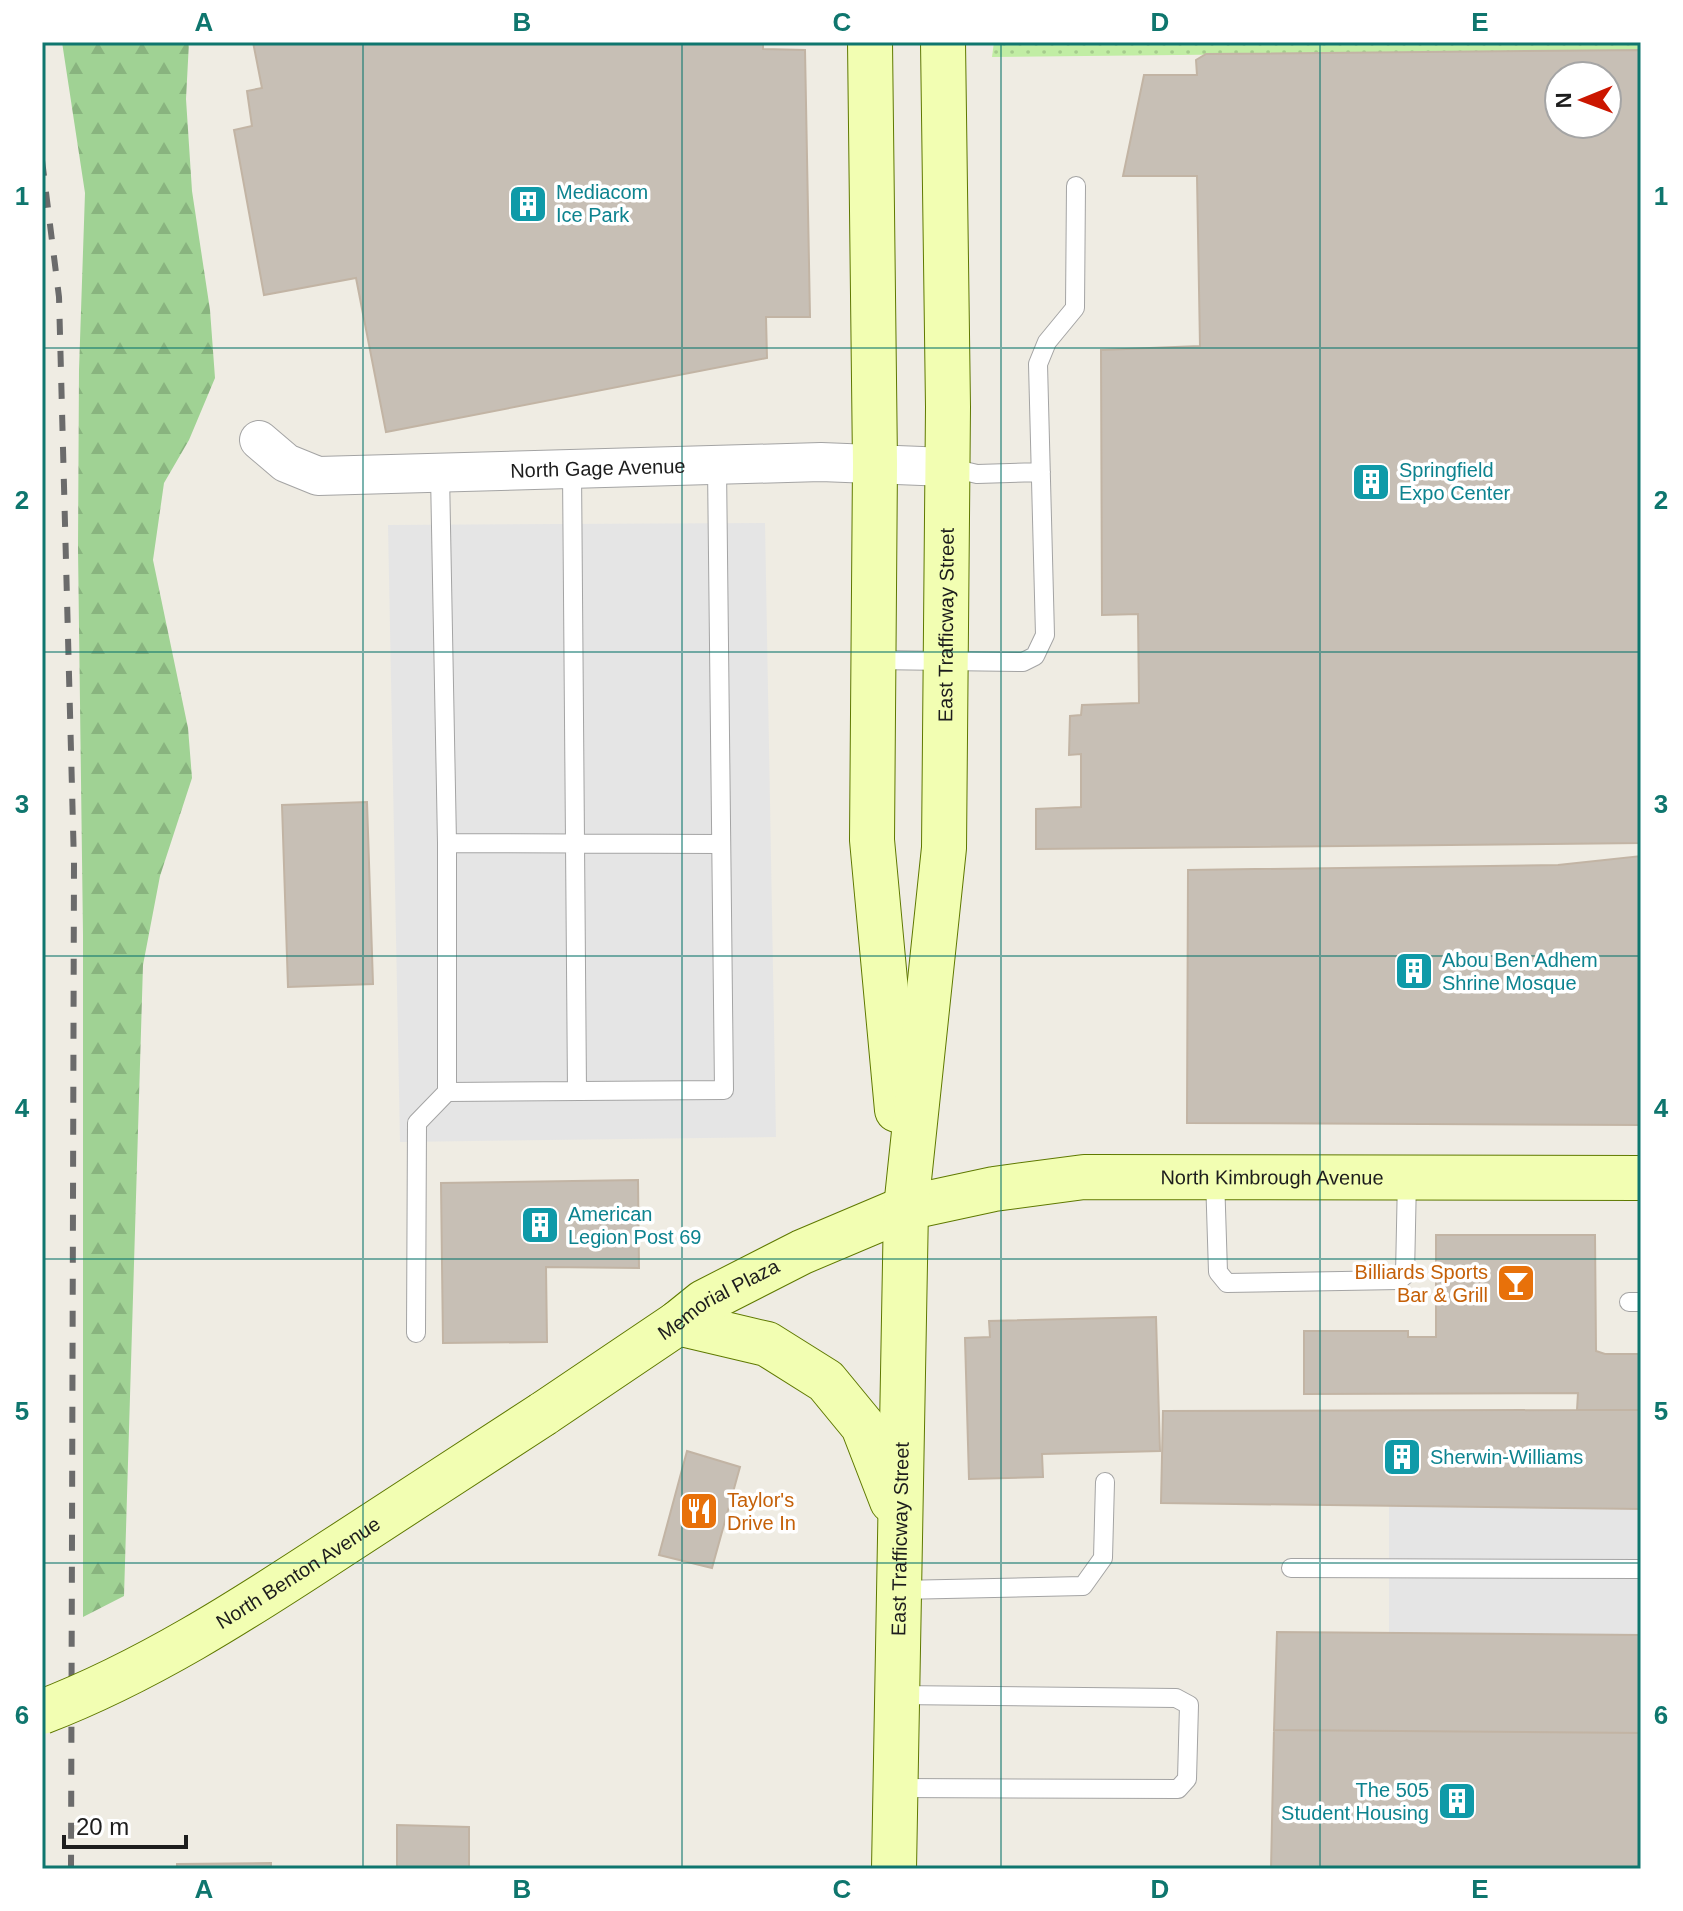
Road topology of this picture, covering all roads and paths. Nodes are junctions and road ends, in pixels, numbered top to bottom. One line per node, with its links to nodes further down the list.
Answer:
1 (870, 42): 5 (main road, East Trafficway Street)
2 (943, 42): 7 (main road, East Trafficway Street)
3 (1076, 186): 9 (lane)
4 (259, 440): 10 (street, North Gage Avenue)
5 (875, 464): 6 (street, North Gage Avenue); 7 (street, North Gage Avenue); 11 (main road, East Trafficway Street)
6 (717, 466): 8 (street, North Gage Avenue); 15 (lane)
7 (947, 467): 9 (lane); 12 (main road, East Trafficway Street)
8 (572, 470): 10 (street, North Gage Avenue); 14 (lane)
9 (1041, 472): 12 (lane)
10 (440, 474): 13 (lane)
11 (874, 660): 12 (lane); 21 (main road, East Trafficway Street)
12 (947, 662): 21 (main road, East Trafficway Street)
13 (447, 843): 14 (lane); 17 (lane)
14 (575, 844): 15 (lane); 16 (lane)
15 (721, 844): 16 (lane)
16 (577, 1091): 17 (lane)
17 (447, 1092): 23 (lane)
18 (1215, 1177): 19 (main road, North Kimbrough Avenue); 19 (lane); 21 (main road, North Kimbrough Avenue)
19 (1407, 1178): 20 (main road, North Kimbrough Avenue)
20 (1641, 1178)
21 (906, 1208): 22 (main road, Memorial Plaza); 26 (main road, East Trafficway Street)
22 (678, 1323): 24 (main road, Memorial Plaza); 26 (main road)
23 (416, 1333)
24 (543, 1414): 31 (main road, North Benton Avenue, bridge)
25 (1105, 1482): 29 (lane)
26 (900, 1522): 29 (main road, East Trafficway Street)
27 (1291, 1568): 28 (lane)
28 (1641, 1569)
29 (898, 1590): 30 (main road, East Trafficway Street)
30 (897, 1695): 32 (main road, East Trafficway Street); 32 (lane)
31 (42, 1712)
32 (895, 1788): 33 (main road, East Trafficway Street)
33 (894, 1869)

